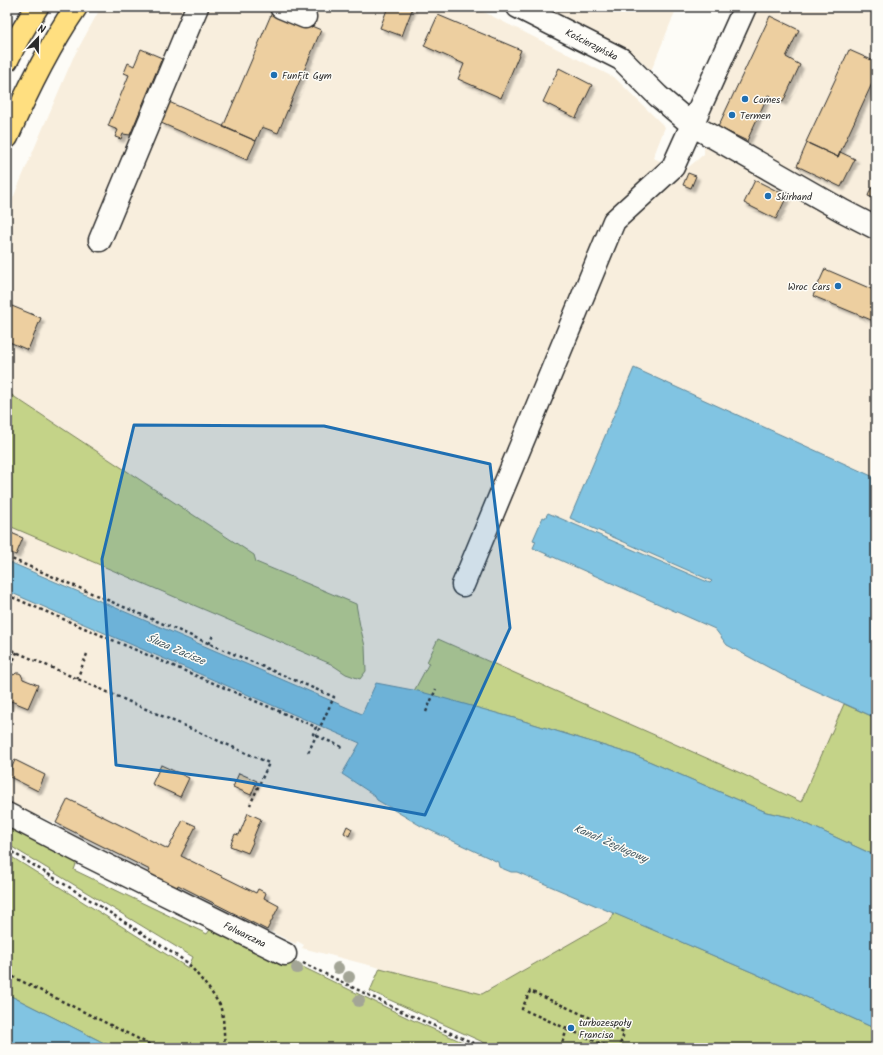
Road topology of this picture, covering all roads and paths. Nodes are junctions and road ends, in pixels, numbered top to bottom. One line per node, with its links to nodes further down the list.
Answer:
1 (37, 7): 8 (main road)
2 (76, 7): 10 (main road)
3 (197, 7): 12 (street)
4 (281, 7): 7 (street)
5 (518, 7): 9 (street, Kościerzyńska)
6 (745, 7): 9 (street)
7 (305, 17)
8 (7, 60)
9 (692, 125): 11 (street, Kościerzyńska); 14 (street)
10 (7, 137)
11 (876, 228)
12 (100, 240)
13 (7, 557): 17 (path)
14 (463, 585)
15 (7, 595): 25 (path)
16 (214, 633): 17 (path)
17 (209, 644): 25 (path)
18 (7, 648): 19 (path)
19 (17, 652): 21 (path); 22 (path)
20 (87, 654): 22 (path)
21 (7, 667)
22 (77, 679): 28 (path)
23 (436, 689): 24 (path)
24 (426, 712)
25 (317, 736): 26 (path); 27 (path)
26 (344, 748)
27 (308, 753)
28 (250, 805)
29 (7, 814): 31 (street, Folwarczna)
30 (7, 849): 35 (path)
31 (285, 954): 36 (path)
32 (7, 974): 34 (path)
33 (567, 1030): 37 (path); 38 (path); 39 (path)
34 (157, 1048)
35 (225, 1048)
36 (486, 1048)
37 (560, 1048)
38 (611, 1048)
39 (619, 1048)

